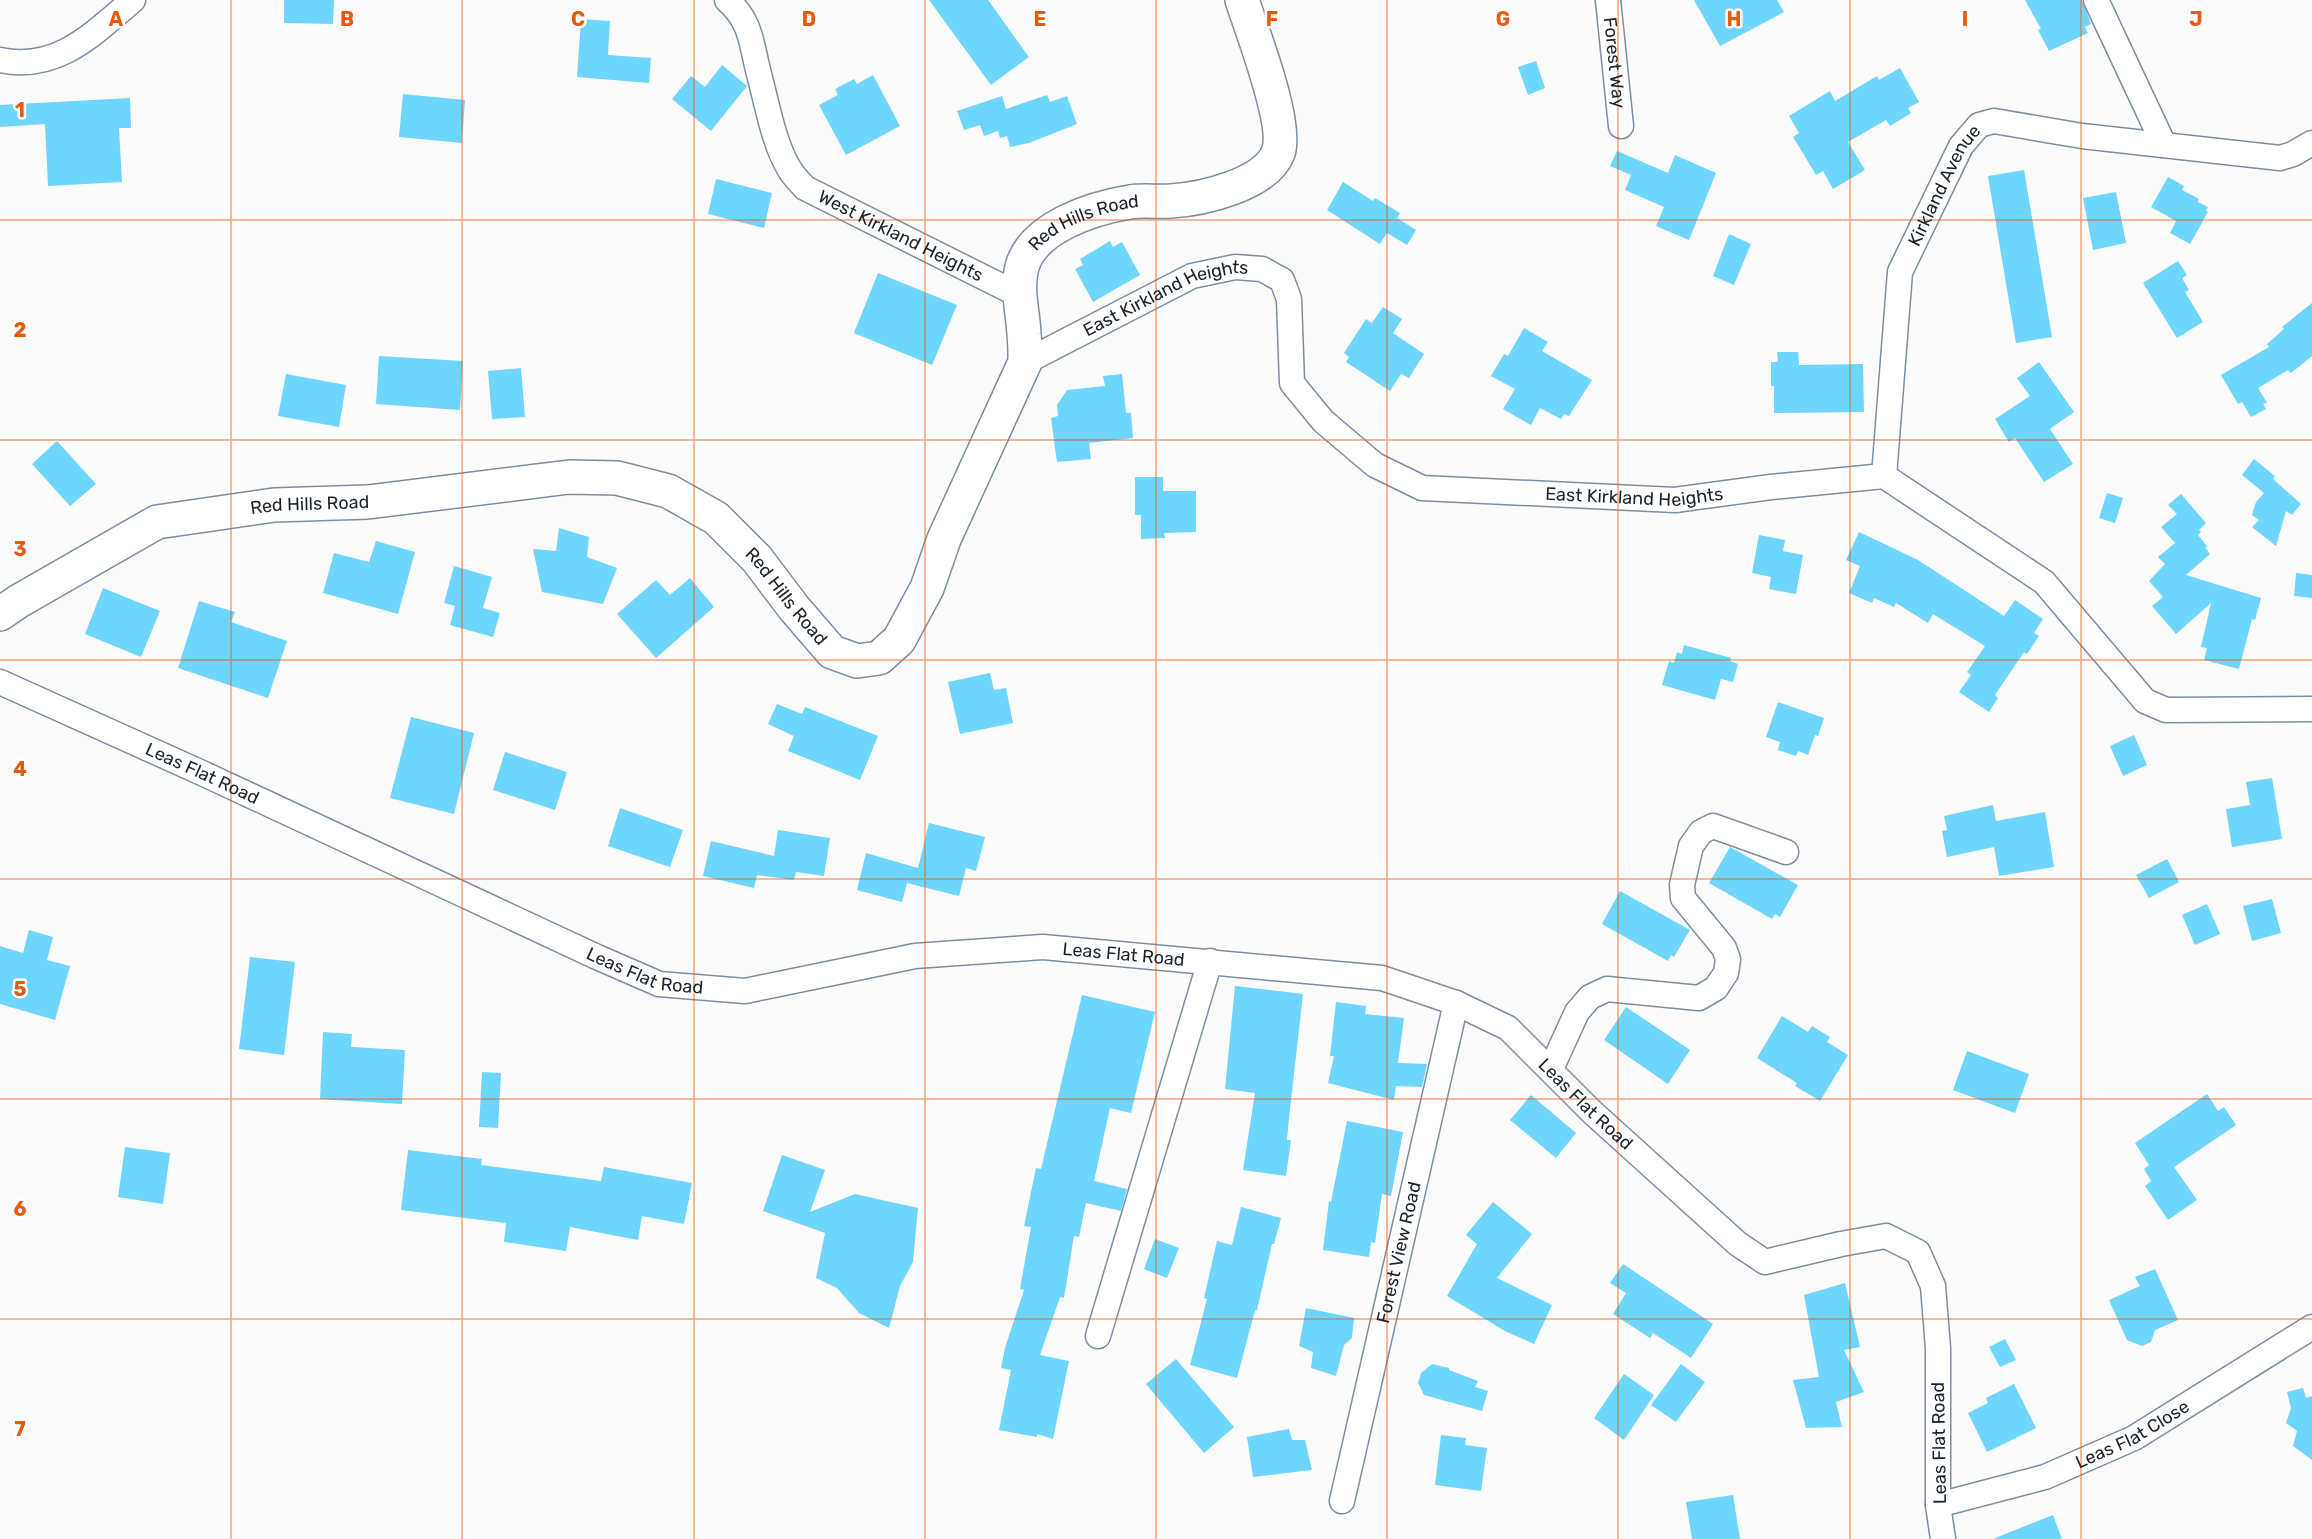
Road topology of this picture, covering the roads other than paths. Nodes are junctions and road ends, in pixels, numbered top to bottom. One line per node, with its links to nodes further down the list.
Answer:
1 (133, 0): 6 (street)
2 (727, 0): 10 (street, West Kirkland Heights)
3 (1242, 0): 10 (main road, Red Hills Road)
4 (1608, 0): 7 (street, Forest Way)
5 (2096, 0): 9 (street)
6 (0, 60)
7 (1621, 126)
8 (2312, 143): 9 (street, Kirkland Avenue)
9 (2164, 145): 12 (street, Kirkland Avenue)
10 (1019, 295): 11 (main road, Red Hills Road)
11 (1025, 362): 12 (street, East Kirkland Heights); 13 (main road, Red Hills Road)
12 (1884, 476): 15 (street)
13 (0, 614)
14 (0, 682): 17 (street, Leas Flat Road)
15 (2312, 709)
16 (1786, 852): 19 (street)
17 (1210, 961): 18 (street, Leas Flat Road); 21 (street)
18 (1456, 1003): 19 (street, Leas Flat Road); 22 (street, Forest View Road)
19 (1551, 1069): 23 (street, Leas Flat Road)
20 (2312, 1327): 23 (street, Leas Flat Close)
21 (1098, 1336)
22 (1342, 1501)
23 (1938, 1505): 24 (street, Leas Flat Road)
24 (1943, 1539)

